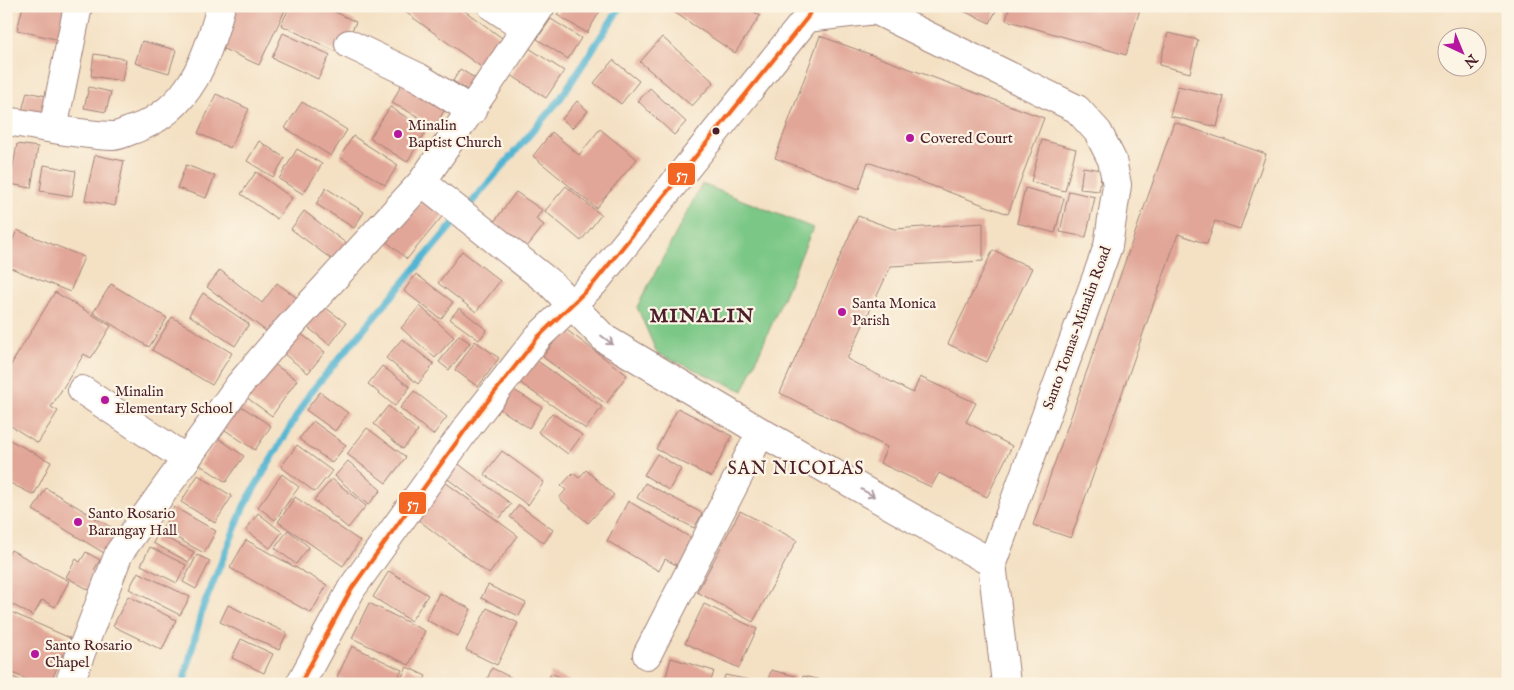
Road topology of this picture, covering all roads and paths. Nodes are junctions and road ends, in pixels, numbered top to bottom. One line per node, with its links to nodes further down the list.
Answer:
1 (78, 6): 10 (street)
2 (221, 6): 10 (street)
3 (492, 6): 6 (street)
4 (874, 8): 5 (street, Santo Tomas-Minalin Road); 16 (street, Santo Tomas-Minalin Road)
5 (810, 12): 12 (street)
6 (533, 17): 8 (street)
7 (349, 44): 8 (street)
8 (472, 111): 11 (street)
9 (6, 121): 10 (street)
10 (53, 128)
11 (422, 182): 12 (street); 15 (street)
12 (572, 306): 14 (street, one-way to 14); 19 (street)
13 (82, 390): 15 (street)
14 (760, 432): 16 (street, one-way to 16); 17 (street)
15 (186, 459): 18 (street)
16 (992, 563): 20 (street, Santo Tomas-Minalin Road)
17 (647, 654)
18 (69, 684)
19 (300, 684)
20 (1006, 684)

